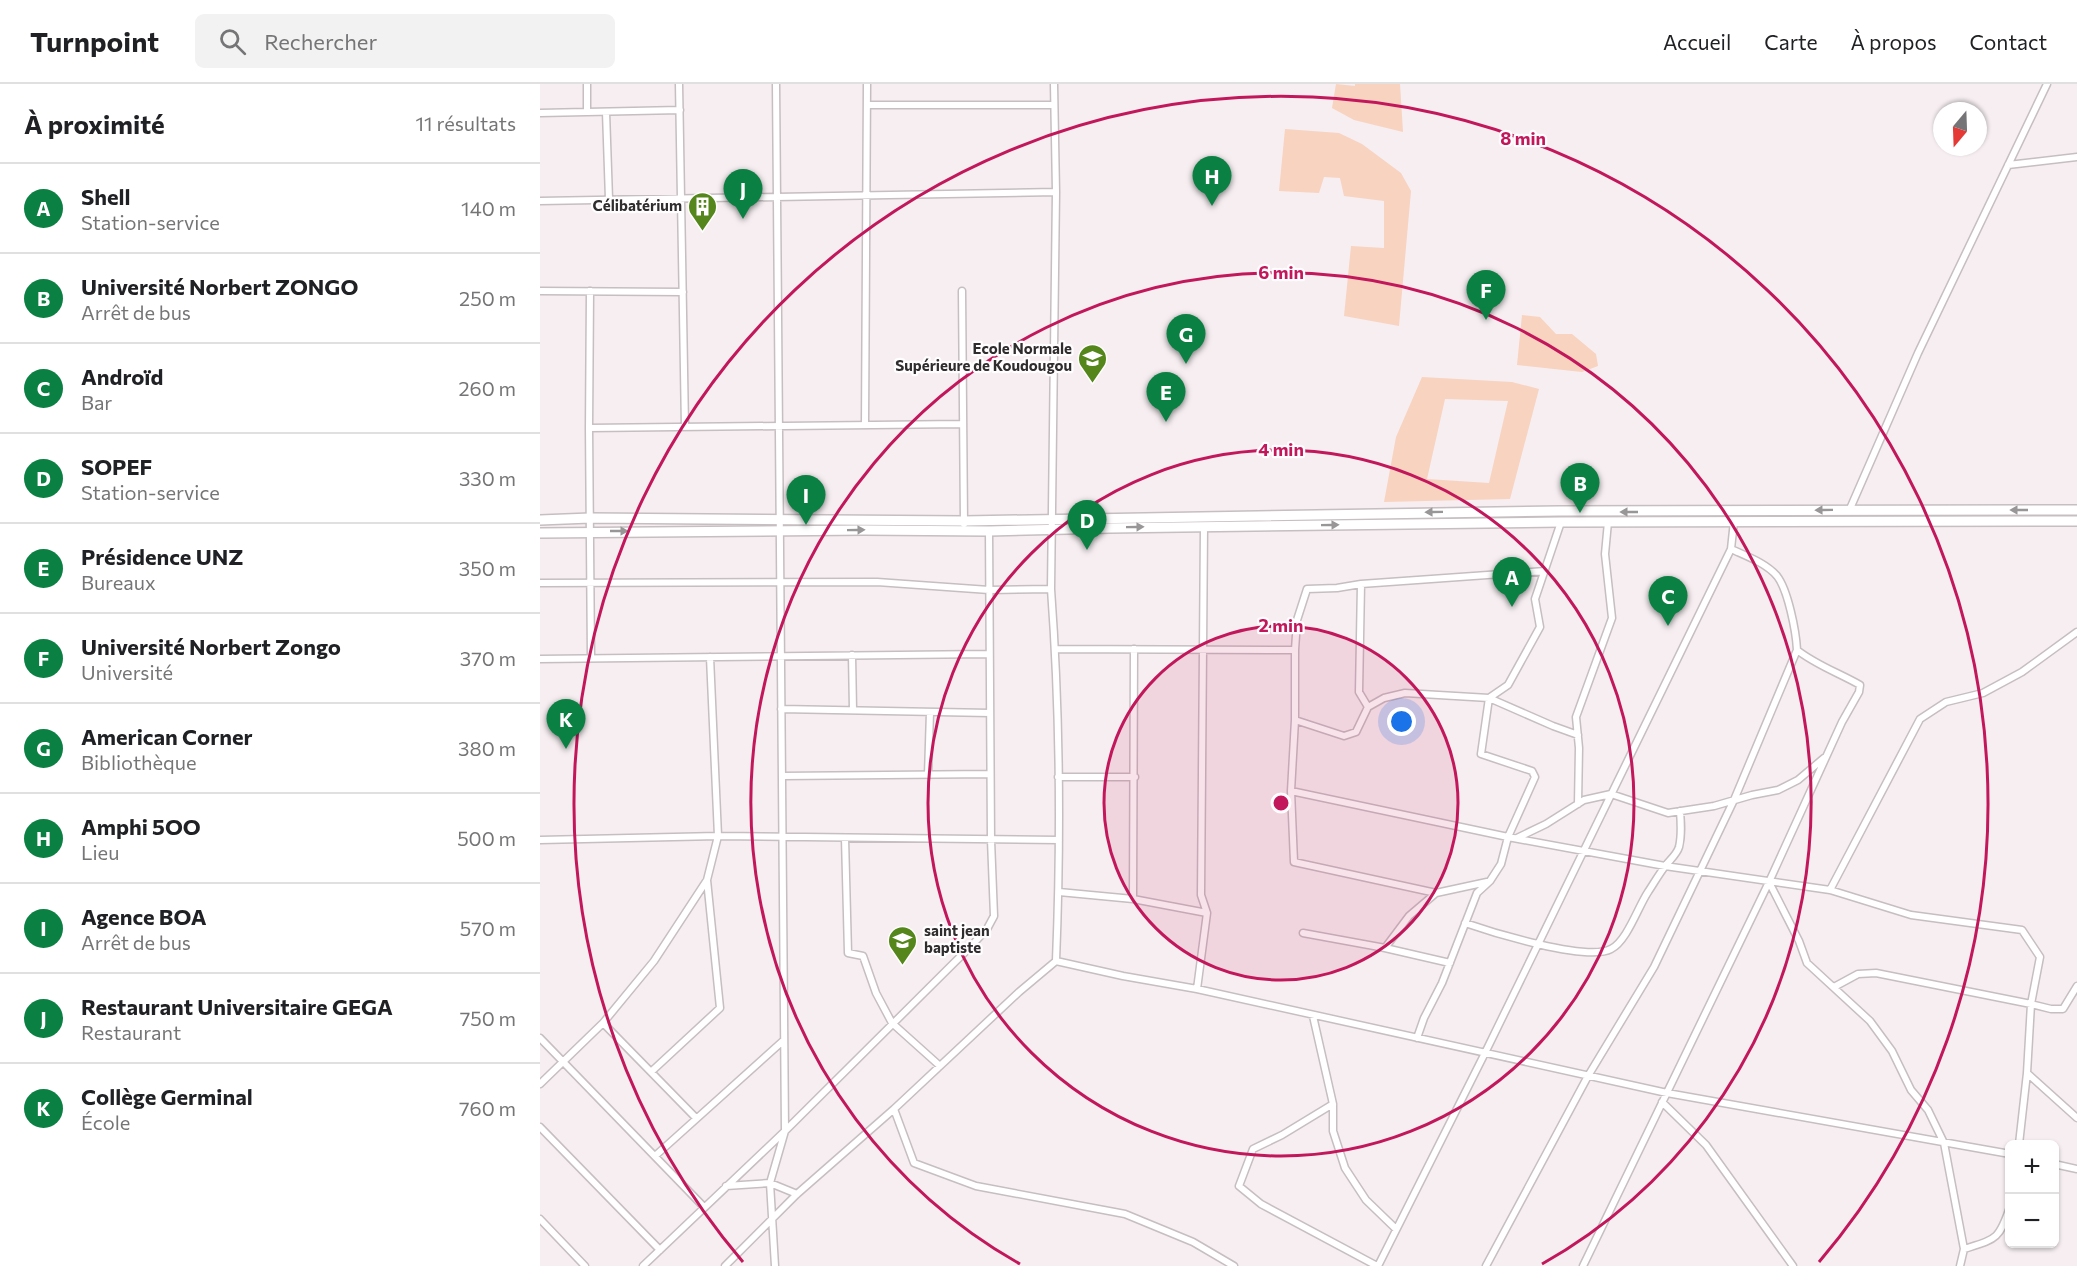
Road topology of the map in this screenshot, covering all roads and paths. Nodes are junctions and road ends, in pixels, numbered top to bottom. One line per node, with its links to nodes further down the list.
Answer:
1 (587, 84): 10 (street)
2 (679, 84): 9 (street)
3 (776, 84): 17 (street)
4 (867, 84): 7 (street)
5 (1054, 84): 8 (street)
6 (2047, 84): 14 (street)
7 (867, 105): 8 (street); 16 (street)
8 (1054, 105): 15 (street)
9 (680, 110): 11 (street); 18 (street)
10 (587, 112): 11 (street); 12 (street)
11 (606, 112): 19 (street)
12 (540, 113)
13 (2077, 157): 14 (street)
14 (2008, 165): 30 (street)
15 (1056, 192): 16 (street); 34 (street)
16 (868, 195): 17 (street); 26 (street)
17 (777, 197): 18 (street); 27 (street)
18 (681, 198): 19 (street); 24 (street)
19 (609, 199): 20 (street)
20 (540, 201)
21 (540, 291): 22 (street)
22 (590, 291): 24 (street); 29 (street)
23 (962, 291): 25 (street)
24 (683, 292): 28 (street)
25 (962, 424): 26 (street); 37 (street)
26 (865, 425): 27 (street)
27 (779, 426): 28 (street); 33 (street)
28 (685, 427): 29 (street)
29 (589, 428): 32 (street)
30 (1849, 509): 31 (main road, one-way to 30); 34 (main road, one-way to 34); 36 (street)
31 (2077, 510)
32 (590, 518): 33 (main road); 35 (main road); 43 (street)
33 (780, 519): 37 (main road); 44 (street)
34 (1053, 519): 37 (main road); 47 (street)
35 (540, 520)
36 (1846, 520): 38 (main road); 39 (main road)
37 (964, 521): 45 (street)
38 (1734, 521): 41 (main road); 49 (street)
39 (2077, 521)
40 (1561, 522): 41 (main road); 42 (main road, one-way to 40); 50 (street)
41 (1608, 522): 76 (street)
42 (1204, 526): 47 (main road, one-way to 42); 60 (street)
43 (590, 531): 44 (main road, one-way to 44); 48 (main road); 53 (street)
44 (780, 531): 45 (main road, one-way to 45); 51 (street)
45 (964, 531): 46 (main road)
46 (989, 531): 47 (main road); 56 (street)
47 (1052, 531): 55 (street)
48 (540, 532)
49 (1731, 549): 62 (street); 84 (street)
50 (1545, 571): 54 (street); 69 (street)
51 (780, 582): 53 (street); 56 (street); 65 (street)
52 (540, 583): 53 (street)
53 (590, 583): 67 (street)
54 (1361, 584): 61 (street); 70 (street)
55 (1051, 589): 56 (street); 58 (street)
56 (989, 590): 63 (street)
57 (2077, 632): 102 (street)
58 (1055, 649): 59 (street); 81 (street)
59 (1134, 649): 60 (street); 82 (street)
60 (1202, 649): 61 (street); 106 (street)
61 (1294, 650): 75 (street)
62 (1797, 650): 77 (street); 85 (street)
63 (989, 654): 64 (street); 74 (street)
64 (852, 655): 65 (street); 72 (street)
65 (781, 656): 66 (street); 71 (street)
66 (710, 657): 67 (street); 88 (street)
67 (591, 658): 68 (street)
68 (540, 659)
69 (1489, 698): 70 (street); 76 (street); 90 (street)
70 (1368, 707): 75 (street)
71 (781, 709): 72 (street); 80 (street)
72 (853, 710): 73 (street)
73 (930, 712): 74 (street); 79 (street)
74 (990, 713): 78 (street)
75 (1295, 720): 83 (street)
76 (1578, 735): 86 (street)
77 (1826, 756): 85 (street); 101 (street)
78 (990, 774): 79 (street); 94 (street)
79 (928, 775): 80 (street)
80 (782, 776): 89 (street)
81 (1058, 777): 82 (street); 95 (street)
82 (1135, 777): 105 (street)
83 (1291, 791): 90 (street); 104 (street)
84 (1611, 794): 86 (street); 87 (street); 96 (street)
85 (1734, 800): 87 (street); 98 (street)
86 (1578, 804): 92 (street)
87 (1680, 811): 97 (street)
88 (718, 836): 89 (street); 93 (street); 99 (street)
89 (782, 837): 91 (street); 122 (street)
90 (1508, 837): 92 (street); 100 (street)
91 (845, 838): 94 (street); 119 (street)
92 (1516, 839): 96 (street)
93 (540, 840)
94 (991, 840): 95 (street); 119 (street)
95 (1059, 840): 103 (street)
96 (1583, 850): 97 (street); 109 (street)
97 (1665, 866): 98 (street); 109 (street)
98 (1700, 870): 101 (street); 128 (street)
99 (708, 880): 118 (street); 126 (street)
100 (1490, 881): 104 (street); 107 (street)
101 (1769, 882): 102 (street); 114 (street); 130 (street)
102 (1830, 890): 116 (street)
103 (1059, 892): 105 (street); 111 (street)
104 (1436, 893): 110 (street)
105 (1133, 899): 106 (street)
106 (1207, 913): 115 (street)
107 (1465, 923): 109 (street); 112 (street)
108 (1303, 933): 110 (street)
109 (1537, 944): 123 (street)
110 (1385, 948): 112 (street)
111 (1056, 961): 115 (street); 125 (street)
112 (1450, 963): 121 (street)
113 (2077, 986): 116 (street)
114 (1834, 987): 116 (street); 139 (street)
115 (1197, 989): 117 (street)
116 (2031, 1004): 127 (street)
117 (1313, 1016): 121 (street); 132 (street)
118 (603, 1023): 124 (street); 126 (street)
119 (892, 1023): 125 (street); 137 (street)
120 (540, 1038): 124 (street)
121 (1417, 1038): 123 (street)
122 (784, 1040): 134 (street); 137 (street)
123 (1485, 1053): 128 (street); 151 (street)
124 (563, 1062): 129 (street); 141 (street)
125 (940, 1066): 133 (street)
126 (652, 1071): 134 (street)
127 (2027, 1073): 135 (street); 138 (street)
128 (1588, 1076): 130 (street); 160 (street)
129 (540, 1084)
130 (1667, 1093): 131 (street); 139 (street)
131 (1662, 1102): 161 (street); 162 (street)
132 (1333, 1104): 151 (street); 159 (street)
133 (894, 1108): 146 (street); 158 (street)
134 (696, 1118): 141 (street)
135 (2077, 1118)
136 (540, 1127): 153 (street)
137 (785, 1131): 144 (street); 145 (street)
138 (2019, 1140)
139 (1944, 1143): 140 (street); 152 (street)
140 (2005, 1153)
141 (655, 1156): 147 (street)
142 (2059, 1165): 143 (street)
143 (2077, 1169)
144 (770, 1183): 145 (street); 146 (street); 149 (street)
145 (726, 1186): 147 (street)
146 (797, 1194): 149 (street)
147 (704, 1207): 153 (street)
148 (540, 1219): 154 (street)
149 (772, 1219): 156 (street); 157 (street)
150 (2005, 1221): 152 (street)
151 (1396, 1229): 159 (street)
152 (1964, 1249): 163 (street)
153 (660, 1250): 155 (street)
154 (585, 1266)
155 (643, 1266)
156 (725, 1266)
157 (775, 1266)
158 (1234, 1266)
159 (1378, 1266)
160 (1486, 1266)
161 (1583, 1266)
162 (1793, 1266)
163 (1960, 1266)

